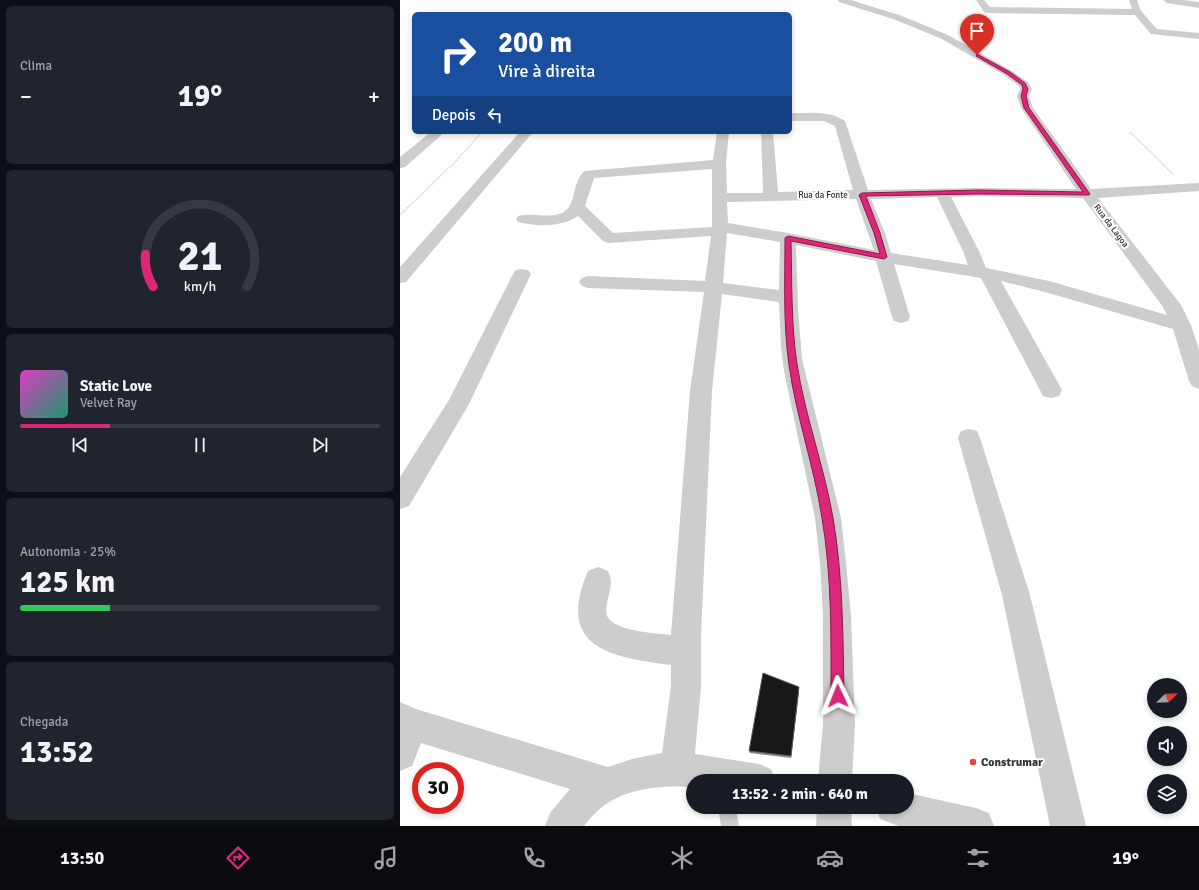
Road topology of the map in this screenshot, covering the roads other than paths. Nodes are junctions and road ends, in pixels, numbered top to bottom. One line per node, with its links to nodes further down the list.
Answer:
1 (842, 0): 17 (street, Rua da Lagoa)
2 (980, 0): 6 (street)
3 (1133, 0): 6 (street)
4 (1167, 0): 5 (street)
5 (1199, 4)
6 (1137, 12): 7 (street)
7 (1199, 36)
8 (792, 117): 18 (street)
9 (436, 134): 13 (street)
10 (525, 134): 28 (street)
11 (723, 134): 14 (street)
12 (767, 134): 19 (street)
13 (400, 164)
14 (719, 164): 20 (street); 21 (street)
15 (1196, 190): 17 (street, Rua da Fonte)
16 (942, 193): 17 (street, Rua da Fonte); 18 (street, Rua da Fonte); 26 (street)
17 (1087, 194): 33 (street, Rua da Lagoa)
18 (862, 195): 19 (street, Rua da Fonte); 25 (street)
19 (771, 196): 20 (street, Rua da Fonte)
20 (720, 198): 23 (street)
21 (577, 207): 22 (street); 23 (street)
22 (524, 220)
23 (719, 229): 24 (street); 30 (street)
24 (788, 238): 25 (street); 31 (street)
25 (884, 257): 26 (street); 32 (street)
26 (983, 273): 33 (street); 35 (street)
27 (522, 274): 37 (street)
28 (400, 278)
29 (588, 282): 30 (street)
30 (713, 287): 31 (street); 39 (street)
31 (788, 297): 44 (street)
32 (901, 317)
33 (1181, 325): 34 (street, Rua da Lagoa)
34 (1199, 381)
35 (1051, 390)
36 (969, 438): 53 (street)
37 (400, 498)
38 (598, 580): 39 (street)
39 (687, 652): 42 (street)
40 (406, 721): 41 (street); 45 (street)
41 (400, 754)
42 (676, 768): 43 (street); 45 (street)
43 (703, 774)
44 (835, 774)
45 (608, 784): 49 (street)
46 (914, 812): 52 (street)
47 (728, 814): 50 (lane)
48 (834, 814): 51 (street)
49 (563, 826)
50 (730, 826)
51 (834, 826)
52 (976, 826)
53 (1068, 826)

